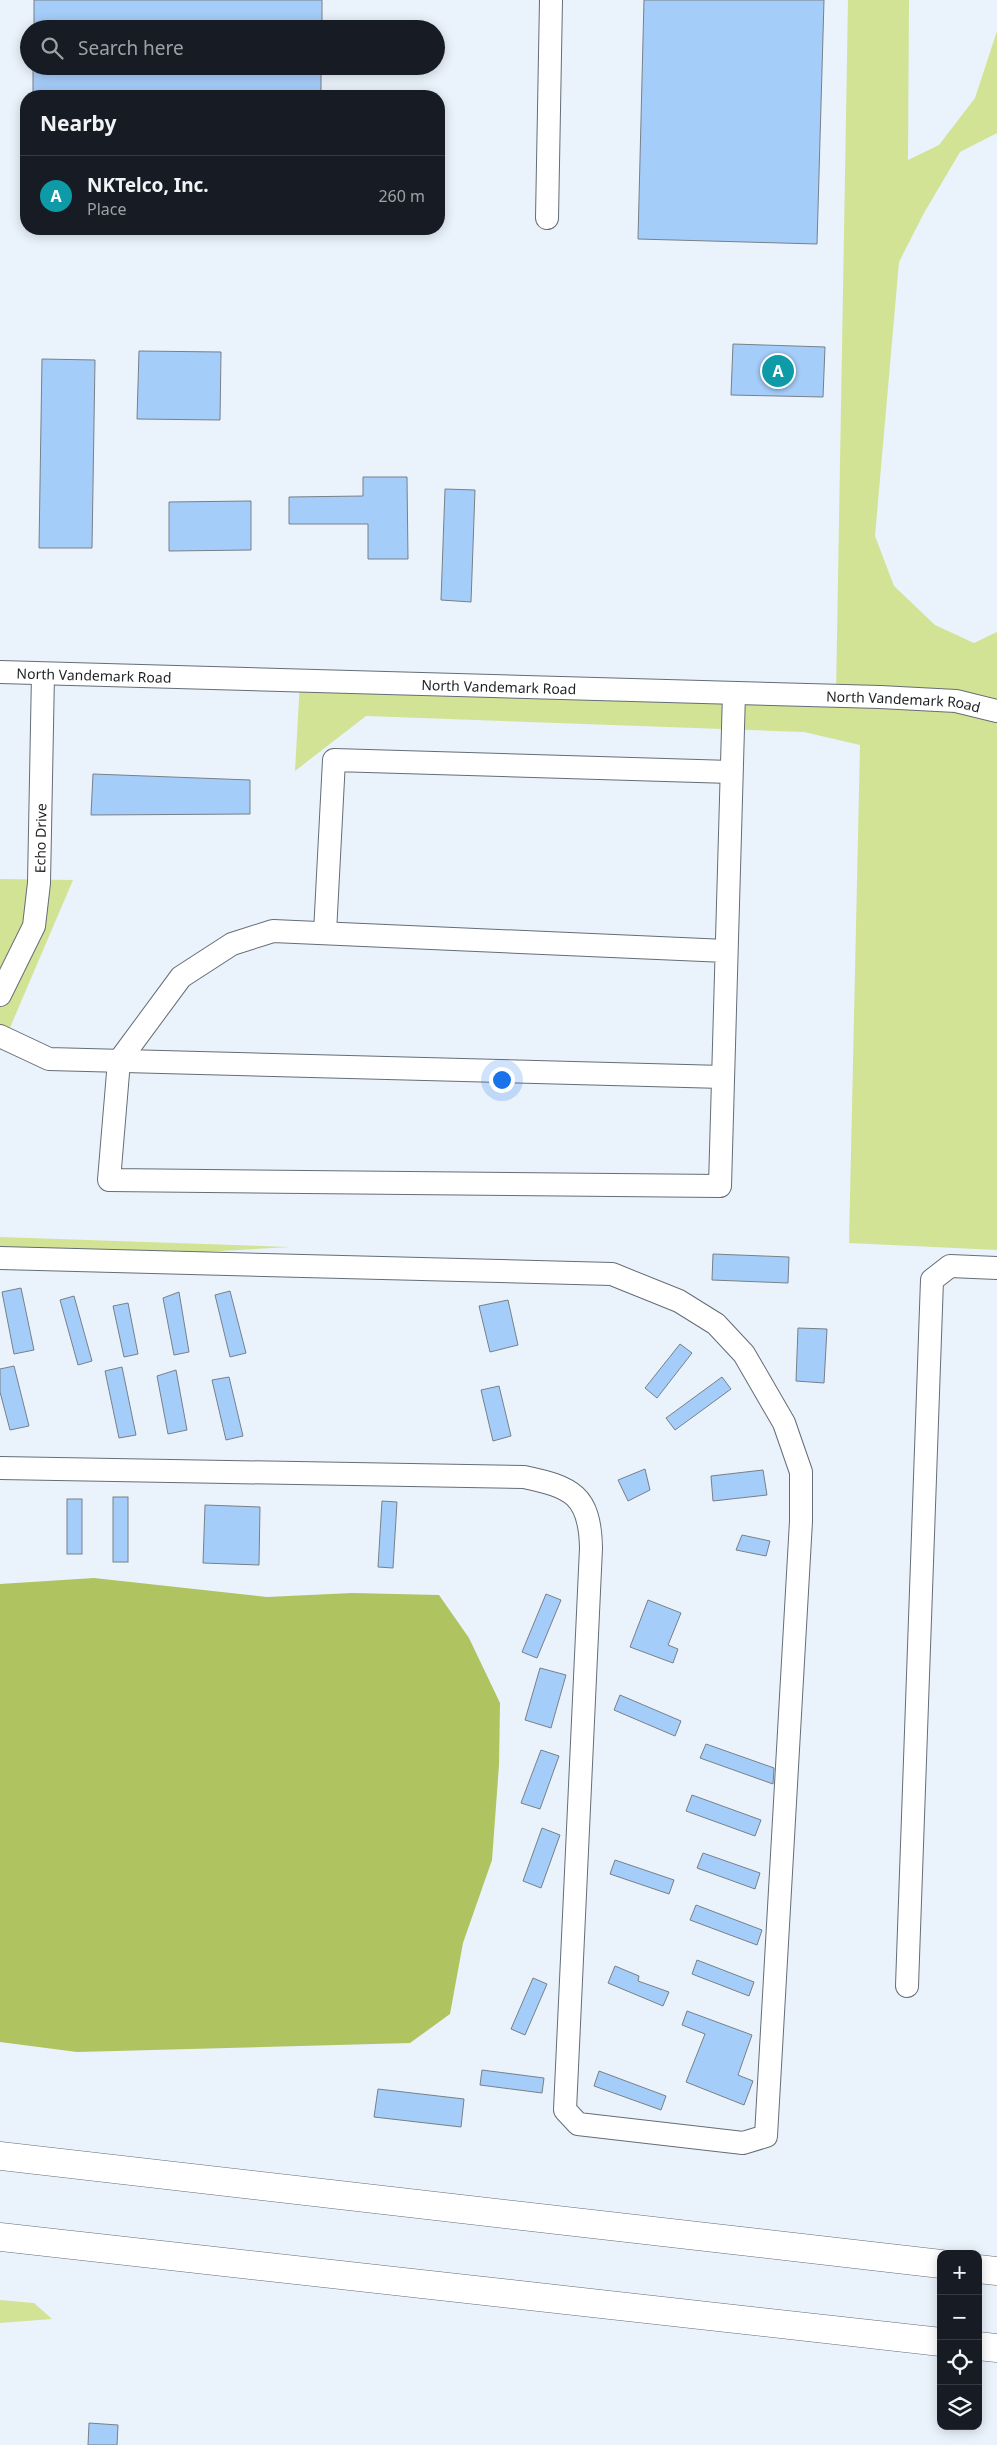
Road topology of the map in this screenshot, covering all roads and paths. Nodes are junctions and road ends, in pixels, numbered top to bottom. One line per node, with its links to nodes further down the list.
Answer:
1 (551, 0): 2 (street)
2 (547, 218)
3 (0, 672): 4 (street, North Vandemark Road)
4 (44, 674): 5 (street, North Vandemark Road); 10 (street, Echo Drive)
5 (734, 693): 6 (street, North Vandemark Road); 7 (street)
6 (997, 711)
7 (731, 772): 8 (street); 9 (street)
8 (325, 933): 9 (street); 12 (street)
9 (726, 951): 13 (street)
10 (0, 995)
11 (0, 1036): 12 (street)
12 (119, 1061): 13 (street); 13 (street)
13 (723, 1077)
14 (0, 1258): 16 (street)
15 (997, 1268): 17 (street)
16 (0, 1468)
17 (907, 1986)
18 (0, 2156): 20 (highway)
19 (0, 2237): 23 (highway)
20 (937, 2264)
21 (982, 2269): 22 (highway)
22 (997, 2271)
23 (937, 2342)
24 (982, 2346): 25 (highway)
25 (997, 2348)

